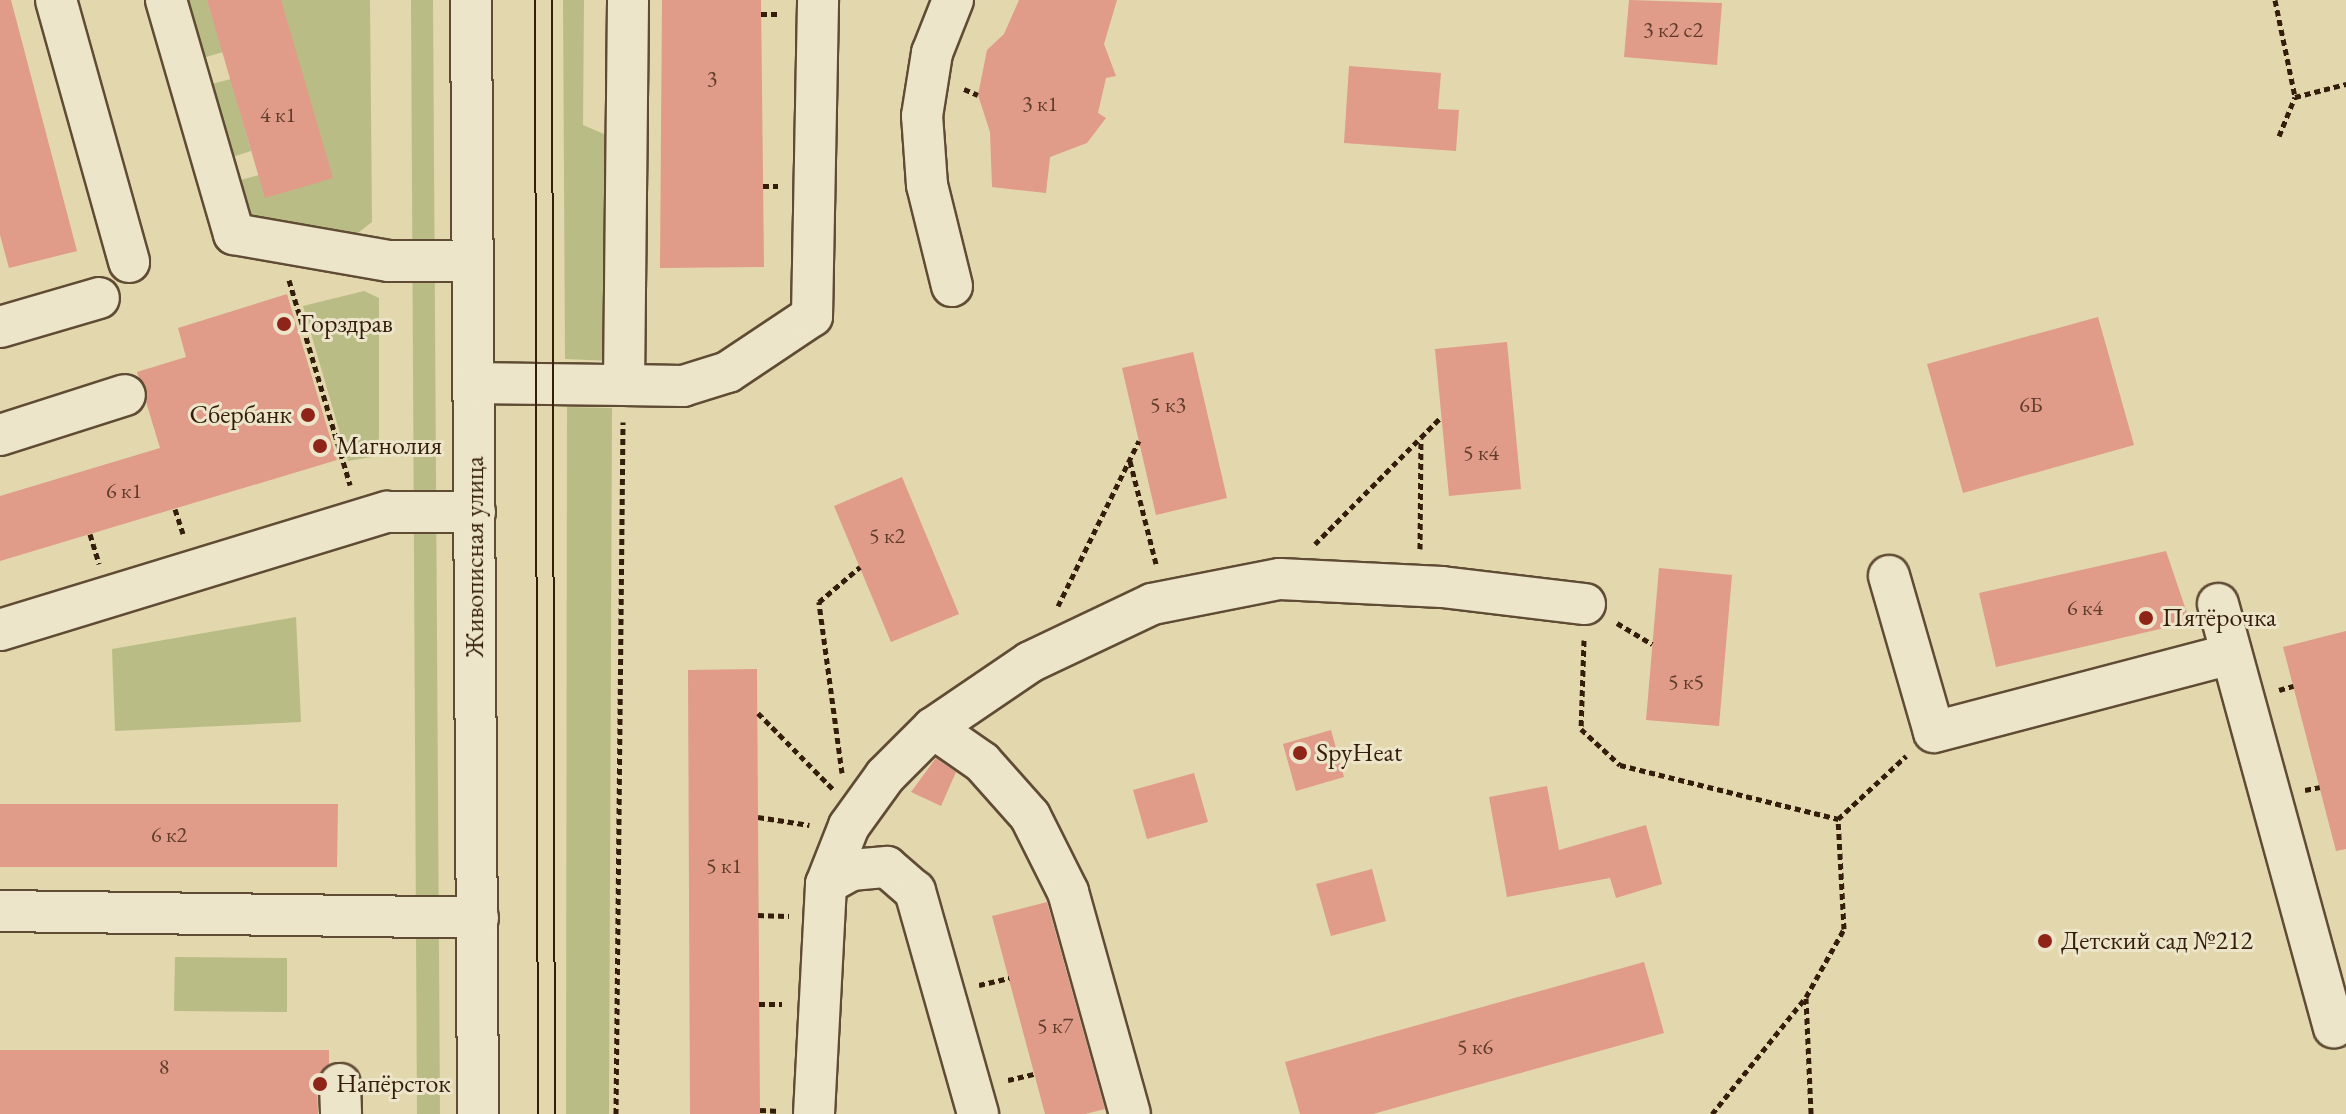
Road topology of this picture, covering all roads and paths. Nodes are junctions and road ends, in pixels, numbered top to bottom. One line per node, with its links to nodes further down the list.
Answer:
1 (56, 0): 12 (street)
2 (166, 0): 11 (street)
3 (471, 0): 11 (street, Живописная улица)
4 (628, 0): 18 (street)
5 (818, 0): 18 (street)
6 (953, 0): 13 (street)
7 (2275, 0): 9 (path)
8 (2346, 84): 9 (path)
9 (2295, 97): 10 (path)
10 (2279, 136)
11 (473, 261): 17 (street, Живописная улица)
12 (129, 262)
13 (952, 286)
14 (293, 296): 25 (path)
15 (99, 298): 16 (street)
16 (0, 327)
17 (474, 383): 18 (street); 26 (street, Живописная улица)
18 (624, 385): 51 (path)
19 (125, 395): 21 (street)
20 (1441, 417): 22 (path)
21 (0, 435)
22 (1421, 438): 29 (path); 30 (path)
23 (1139, 441): 24 (path)
24 (1130, 460): 31 (path); 36 (path)
25 (345, 469)
26 (475, 512): 34 (street); 45 (street, Живописная улица)
27 (860, 567): 42 (path)
28 (1889, 576): 39 (street)
29 (1280, 579): 30 (street); 31 (street)
30 (1420, 586): 32 (street)
31 (1165, 602): 36 (street)
32 (1585, 604): 41 (path)
33 (2218, 604): 35 (street)
34 (0, 630)
35 (2231, 654): 39 (street); 47 (street)
36 (1030, 662): 38 (street)
37 (758, 713): 42 (path)
38 (933, 728): 42 (street); 54 (street)
39 (1934, 732): 41 (path)
40 (758, 817): 42 (path)
41 (1838, 819): 46 (path)
42 (847, 820): 43 (street)
43 (826, 884): 52 (street); 53 (street)
44 (0, 911): 45 (street)
45 (478, 918): 50 (street, Живописная улица)
46 (1806, 997): 55 (path); 56 (path)
47 (2334, 1027)
48 (396, 1082): 49 (path)
49 (351, 1094)
50 (478, 1114)
51 (616, 1114)
52 (814, 1114)
53 (978, 1114)
54 (1130, 1114)
55 (1712, 1114)
56 (1811, 1114)

